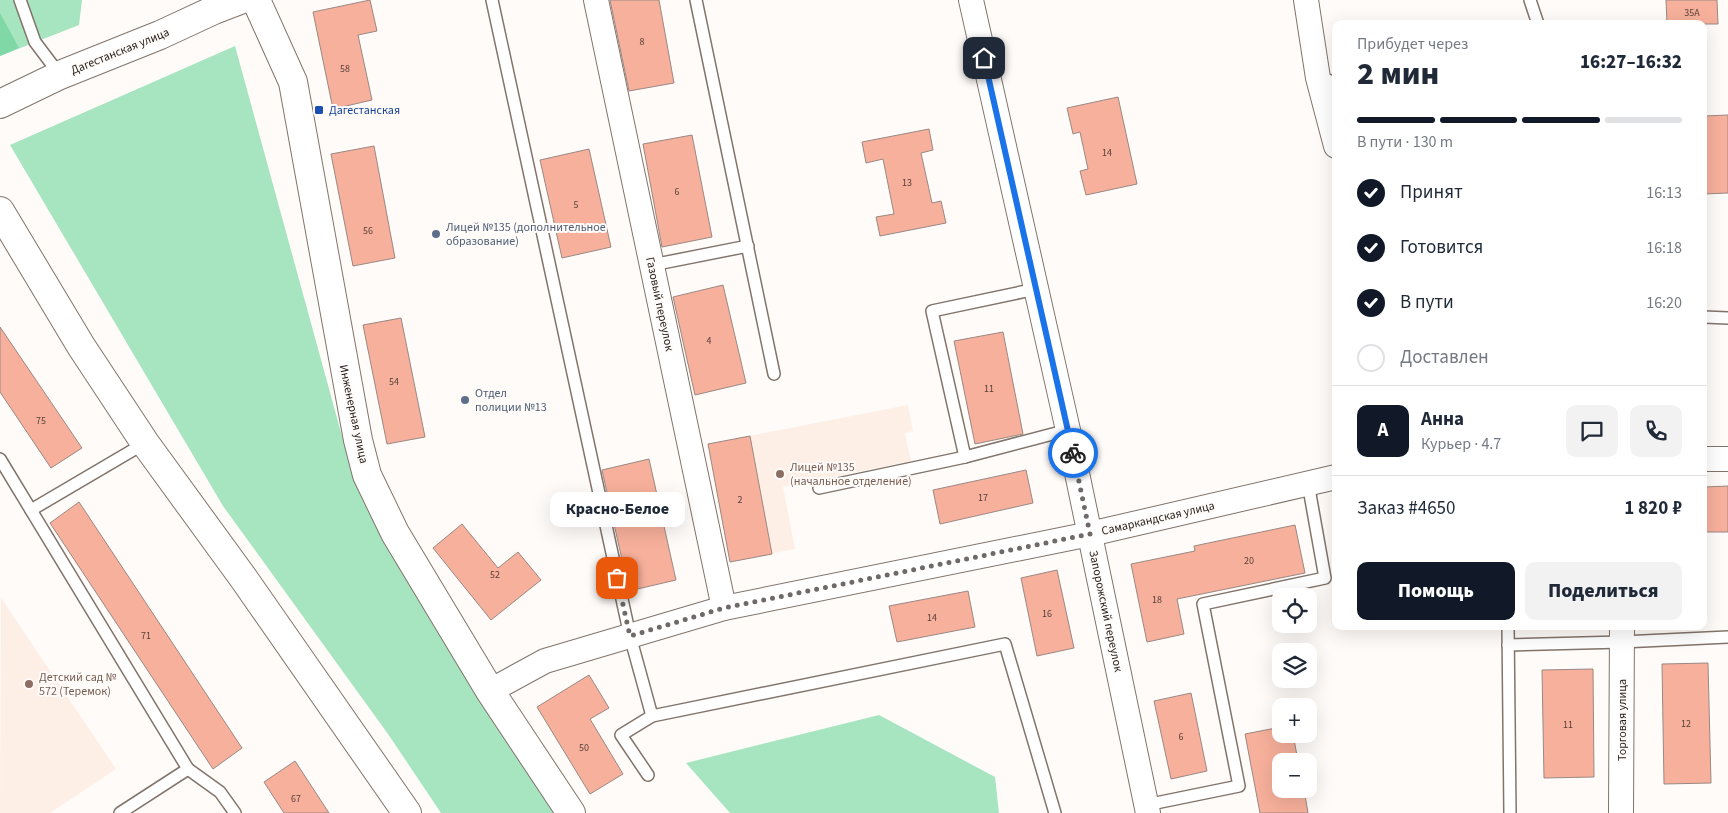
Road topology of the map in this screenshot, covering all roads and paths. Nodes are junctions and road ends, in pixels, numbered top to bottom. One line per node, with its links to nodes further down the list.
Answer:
1 (20, 0): 11 (lane)
2 (240, 0): 11 (street, Дагестанская улица)
3 (256, 0): 39 (street, Инженерная улица)
4 (492, 0): 36 (lane)
5 (596, 0): 17 (street, Газовый переулок)
6 (696, 0): 16 (lane)
7 (971, 0): 18 (street, Запорожский переулок)
8 (1306, 0): 12 (street)
9 (1530, 0): 10 (lane)
10 (1537, 20)
11 (60, 75): 13 (street, Дагестанская улица)
12 (1327, 80): 14 (street)
13 (0, 104)
14 (1332, 117)
15 (0, 211): 23 (street)
16 (748, 246): 17 (lane); 21 (lane)
17 (652, 265): 33 (street, Газовый переулок)
18 (1036, 289): 22 (street, Запорожский переулок); 24 (lane)
19 (1707, 317): 20 (lane)
20 (1728, 318)
21 (774, 374)
22 (1068, 430): 24 (lane); 32 (street, Запорожский переулок)
23 (145, 444): 31 (lane); 46 (street)
24 (965, 457): 30 (lane)
25 (1707, 459): 26 (street)
26 (1728, 459)
27 (2, 465): 31 (lane)
28 (1332, 478): 29 (street, Самаркандская улица)
29 (1308, 483): 32 (street, Самаркандская улица); 43 (lane)
30 (819, 488)
31 (31, 510): 41 (lane)
32 (1090, 534): 33 (street, Самаркандская улица); 43 (street, Запорожский переулок)
33 (724, 608): 36 (street, Самаркандская улица)
34 (1508, 630): 38 (lane)
35 (1622, 634): 37 (lane); 38 (lane); 50 (street, Торговая улица)
36 (630, 636): 39 (street, Самаркандская улица); 40 (lane)
37 (1728, 637)
38 (1508, 645): 49 (lane)
39 (490, 691): 47 (street, Инженерная улица)
40 (652, 716): 42 (lane); 48 (lane)
41 (188, 769): 44 (lane); 45 (lane)
42 (648, 775)
43 (1147, 809)
44 (120, 813)
45 (235, 813)
46 (407, 813)
47 (571, 813)
48 (1055, 813)
49 (1510, 813)
50 (1621, 813)

